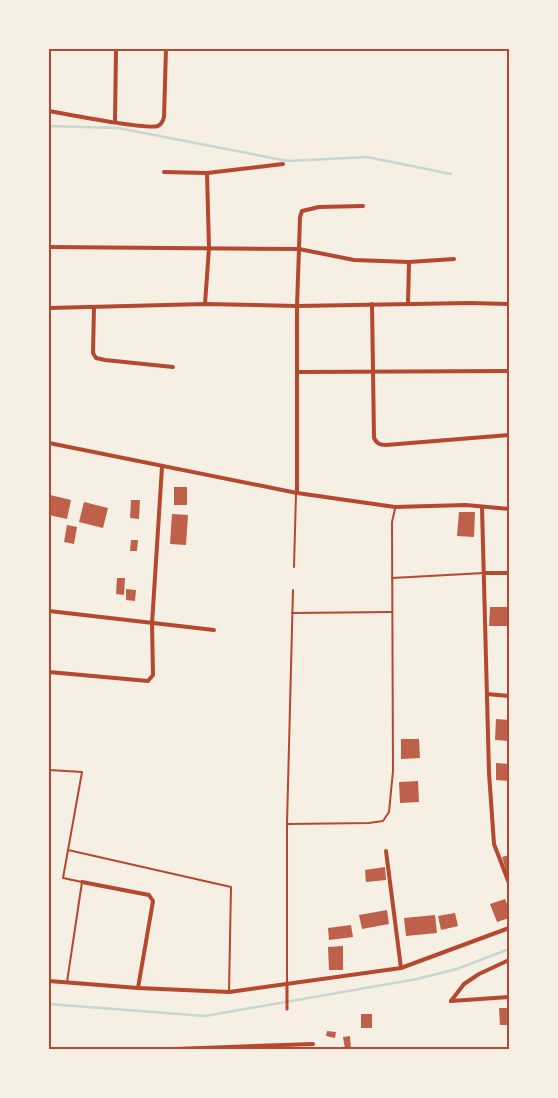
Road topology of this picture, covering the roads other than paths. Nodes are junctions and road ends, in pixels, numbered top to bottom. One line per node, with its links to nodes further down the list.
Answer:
1 (116, 49): 4 (street)
2 (166, 49): 4 (street)
3 (49, 111): 4 (street)
4 (115, 122)
5 (283, 164): 7 (street)
6 (164, 172): 7 (street)
7 (207, 173): 10 (street)
8 (363, 206): 11 (street)
9 (49, 248): 10 (street)
10 (209, 248): 11 (street); 14 (street)
11 (299, 249): 13 (street); 18 (street)
12 (454, 260): 13 (street)
13 (408, 262): 16 (street)
14 (205, 304): 18 (street); 19 (street)
15 (372, 304): 16 (street); 18 (street); 24 (street)
16 (408, 304): 17 (street)
17 (509, 304)
18 (297, 306): 23 (street)
19 (94, 307): 20 (street); 21 (street)
20 (49, 308)
21 (173, 367)
22 (509, 371): 24 (street)
23 (297, 372): 24 (street); 28 (street)
24 (374, 372): 25 (street)
25 (509, 435)
26 (49, 443): 27 (street)
27 (162, 467): 28 (street); 40 (street)
28 (296, 493): 29 (street); 32 (lane)
29 (395, 506): 30 (street); 35 (lane)
30 (482, 507): 31 (street); 33 (street)
31 (509, 509)
32 (294, 567)
33 (484, 573): 34 (street); 35 (lane); 43 (street)
34 (509, 573)
35 (392, 578): 38 (lane)
36 (293, 590): 39 (lane)
37 (49, 612): 40 (street)
38 (392, 612): 39 (lane); 46 (lane)
39 (292, 613): 46 (lane)
40 (152, 624): 41 (street); 42 (street)
41 (214, 630)
42 (49, 672)
43 (487, 694): 44 (street); 50 (street)
44 (509, 696)
45 (49, 770): 47 (lane)
46 (287, 824): 56 (lane)
47 (68, 850): 49 (lane); 58 (lane)
48 (386, 851): 53 (street)
49 (82, 882): 55 (lane); 57 (street)
50 (509, 883)
51 (509, 928): 53 (street)
52 (509, 960): 59 (street)
53 (401, 968): 56 (street)
54 (49, 981): 55 (street)
55 (67, 982): 57 (street)
56 (287, 984): 58 (street); 60 (street)
57 (138, 988): 58 (street)
58 (228, 992)
59 (509, 997)
60 (287, 1009)
61 (313, 1044): 62 (street)
62 (174, 1049)

